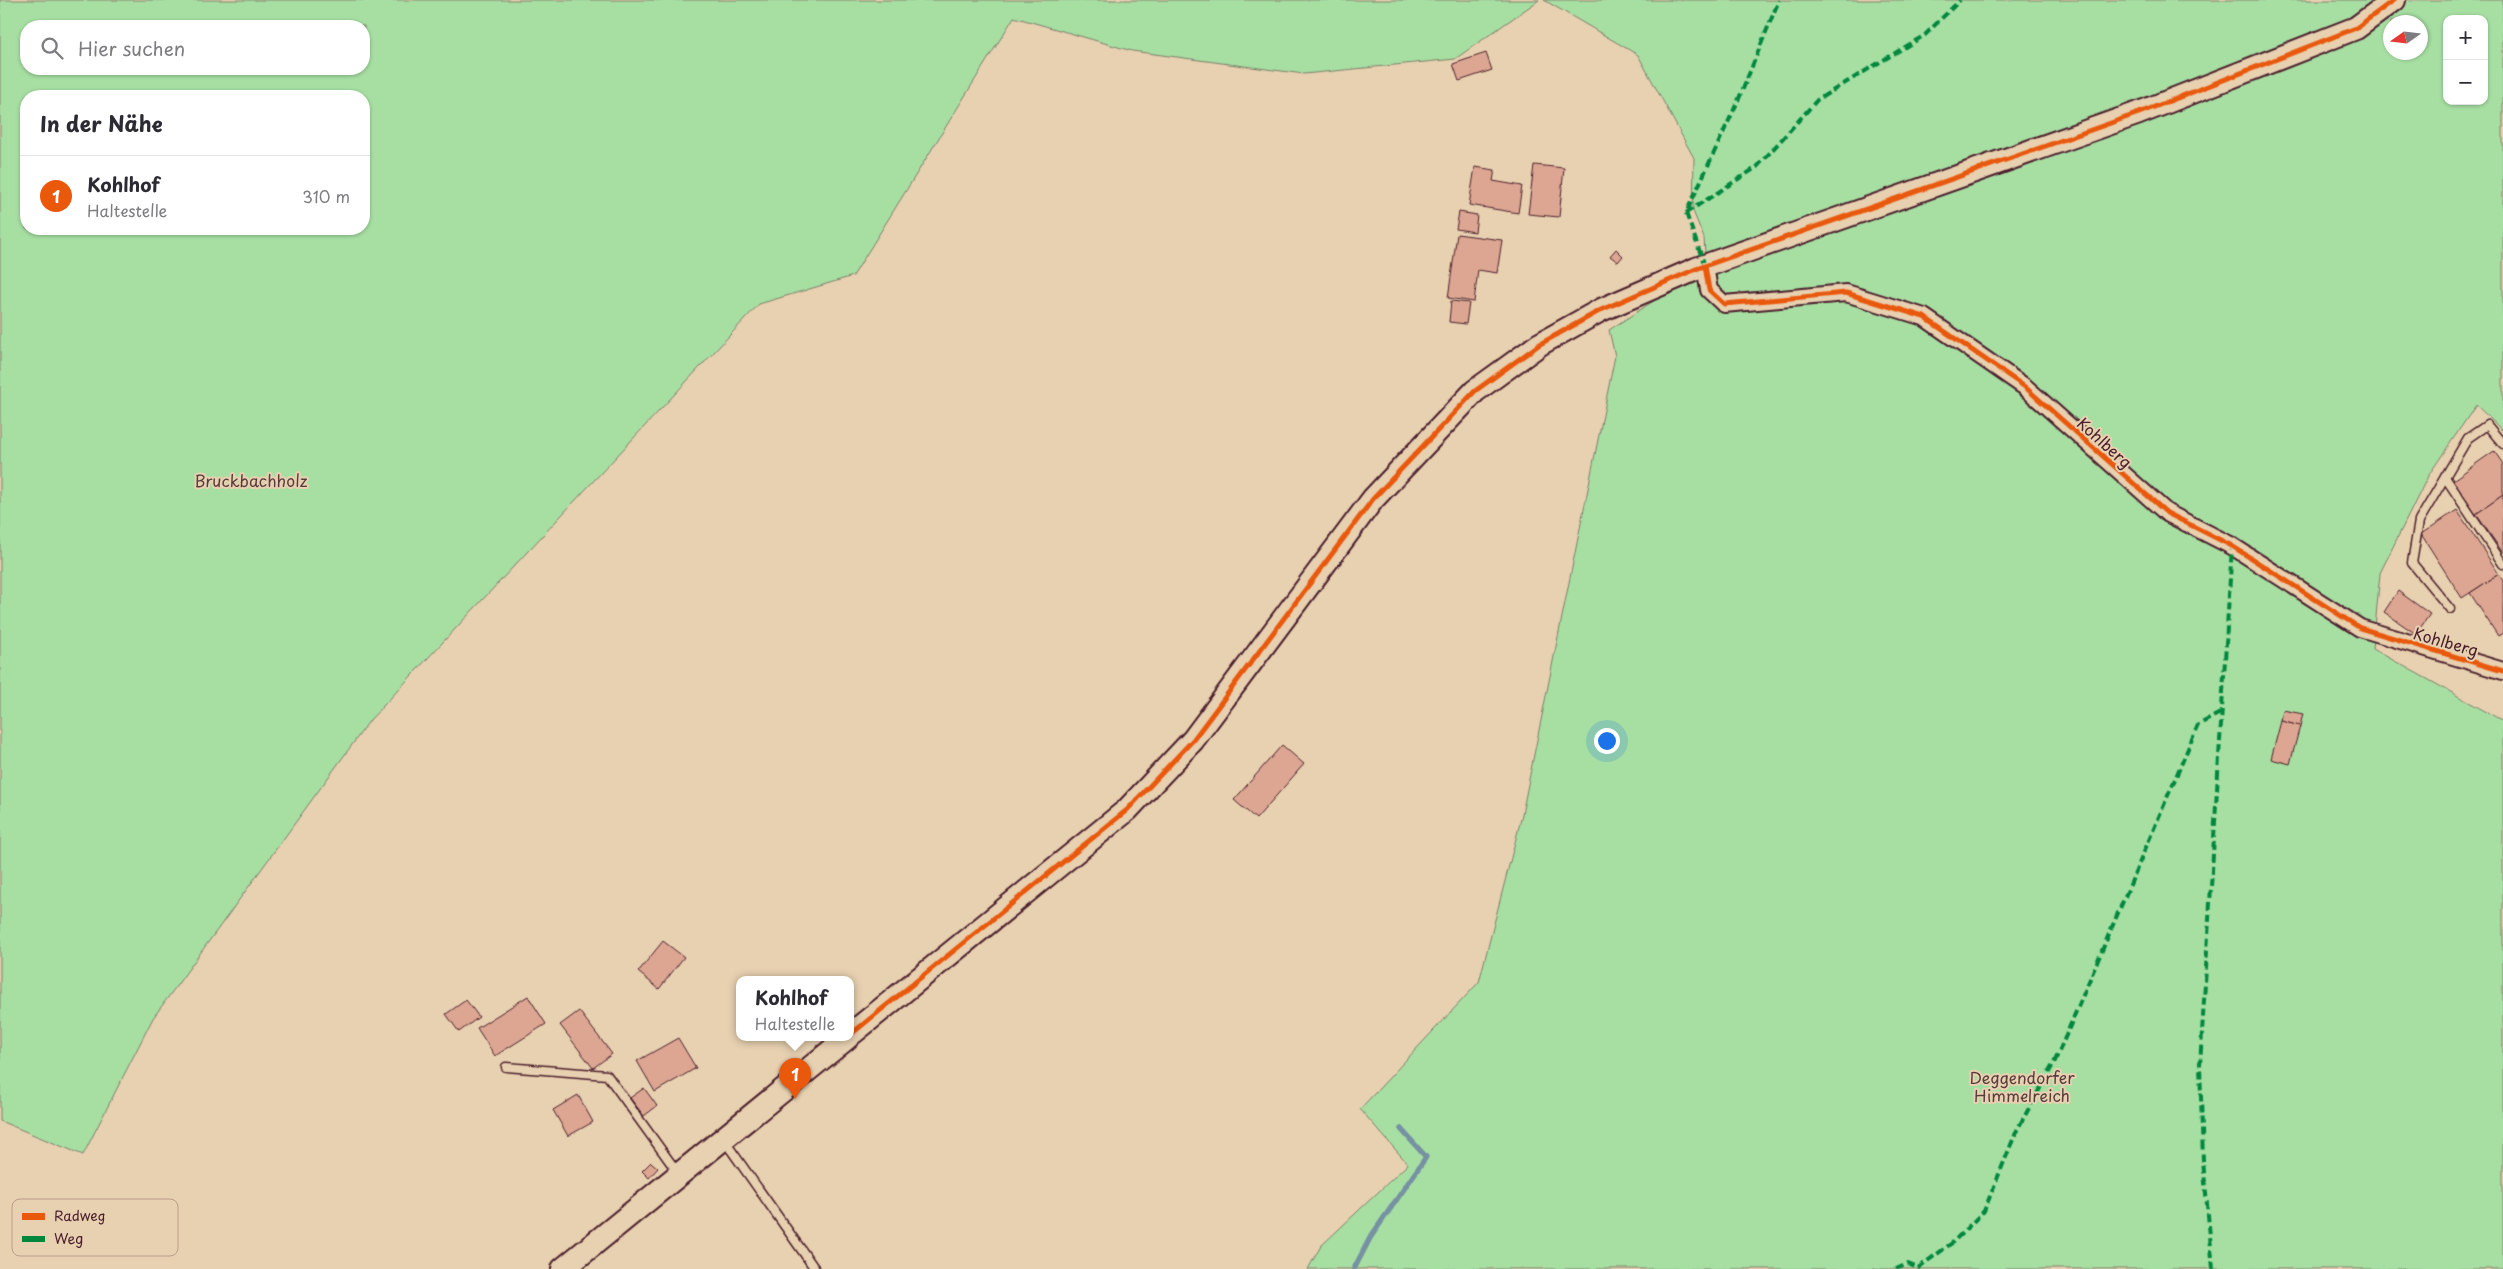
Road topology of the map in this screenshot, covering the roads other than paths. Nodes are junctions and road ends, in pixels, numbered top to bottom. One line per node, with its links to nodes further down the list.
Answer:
1 (2394, 0): 2 (street)
2 (1706, 266): 7 (street, Kohlberg); 8 (street)
3 (2503, 444): 4 (lane)
4 (2445, 477): 5 (lane); 6 (lane)
5 (2503, 564)
6 (2450, 609)
7 (2503, 671)
8 (854, 1032)
9 (843, 1041): 11 (street)
10 (506, 1067): 12 (lane)
11 (722, 1139): 12 (street); 14 (lane)
12 (678, 1173): 13 (street)
13 (563, 1269)
14 (815, 1269)

